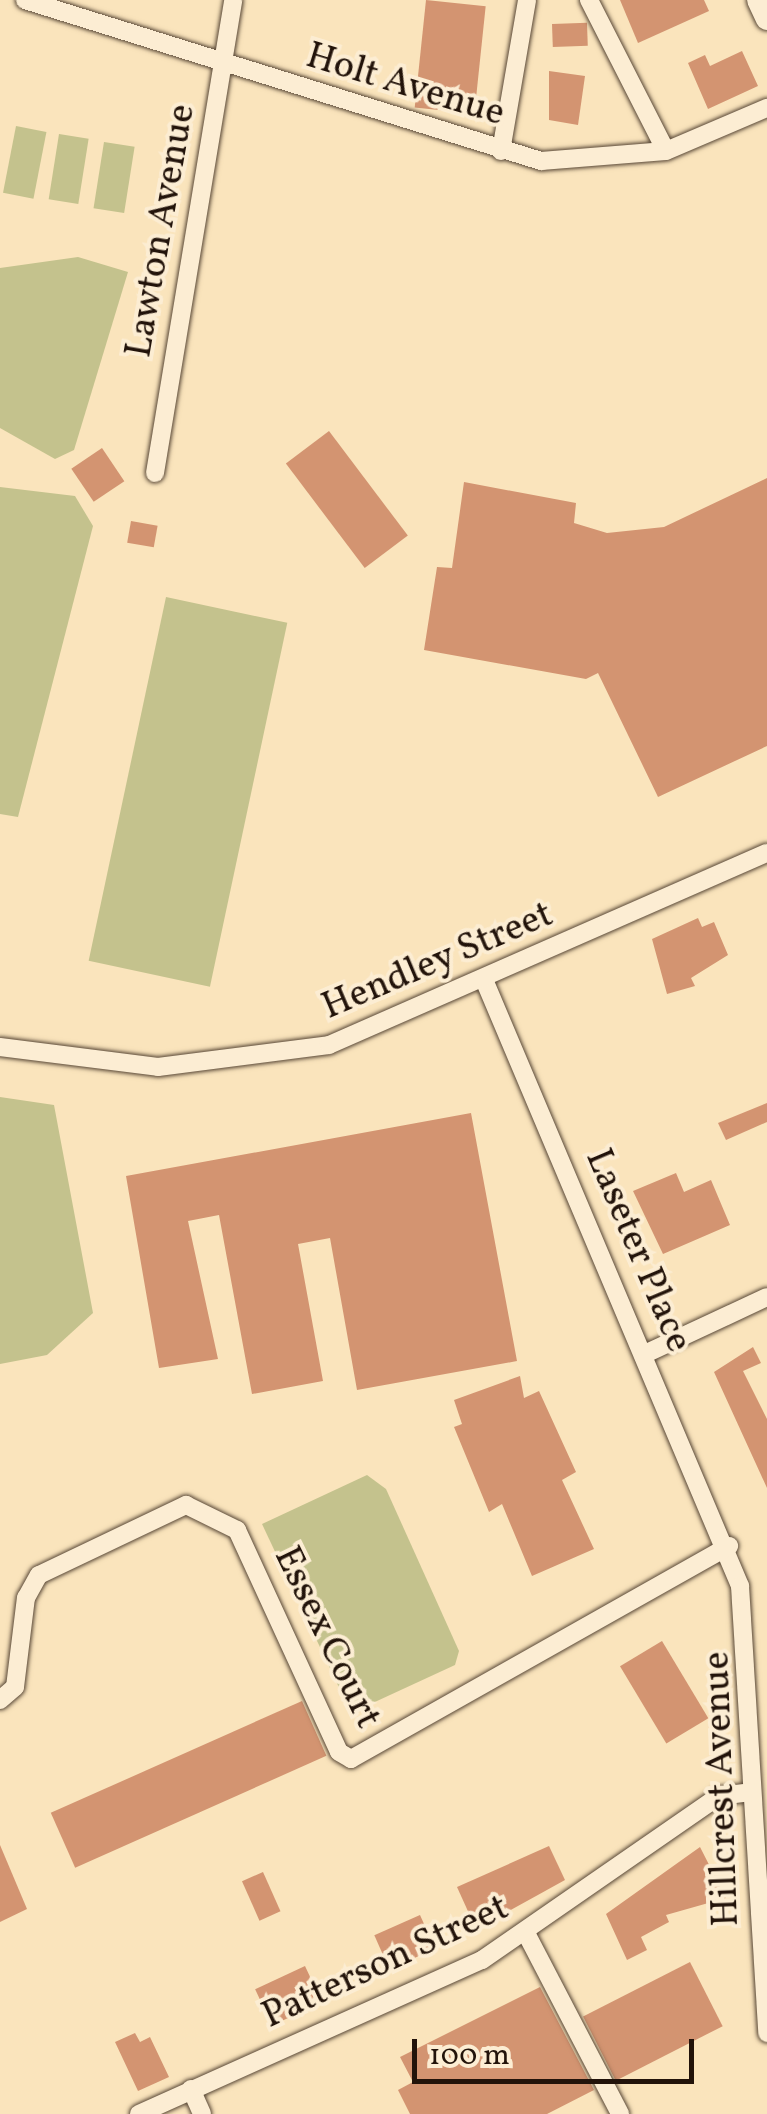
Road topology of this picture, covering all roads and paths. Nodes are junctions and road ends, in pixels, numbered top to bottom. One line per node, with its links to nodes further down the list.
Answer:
1 (25, 0): 7 (street, Holt Avenue)
2 (233, 0): 7 (street, Lawton Avenue)
3 (528, 0): 9 (street)
4 (590, 0): 10 (street)
5 (758, 0): 6 (street)
6 (767, 19)
7 (223, 62): 9 (street, Holt Avenue); 11 (street, Lawton Avenue)
8 (767, 108): 10 (street, Holt Avenue)
9 (501, 151): 10 (street, Holt Avenue)
10 (666, 151)
11 (154, 472)
12 (767, 853): 13 (street, Hendley Street)
13 (485, 982): 14 (street, Hendley Street); 16 (street, Laseter Place)
14 (0, 1047)
15 (767, 1297): 16 (street)
16 (647, 1353): 17 (street, Laseter Place)
17 (729, 1546): 18 (street, Essex Court); 20 (street, Hillcrest Avenue)
18 (0, 1700)
19 (767, 1748): 20 (street)
20 (749, 1755): 21 (street, Hillcrest Avenue)
21 (751, 1792): 22 (street, Patterson Street); 23 (street, Hillcrest Avenue)
22 (527, 1935): 24 (street, Patterson Street); 27 (street)
23 (767, 2033)
24 (191, 2090): 25 (street, Patterson Street); 26 (street)
25 (139, 2114)
26 (202, 2114)
27 (620, 2114)

